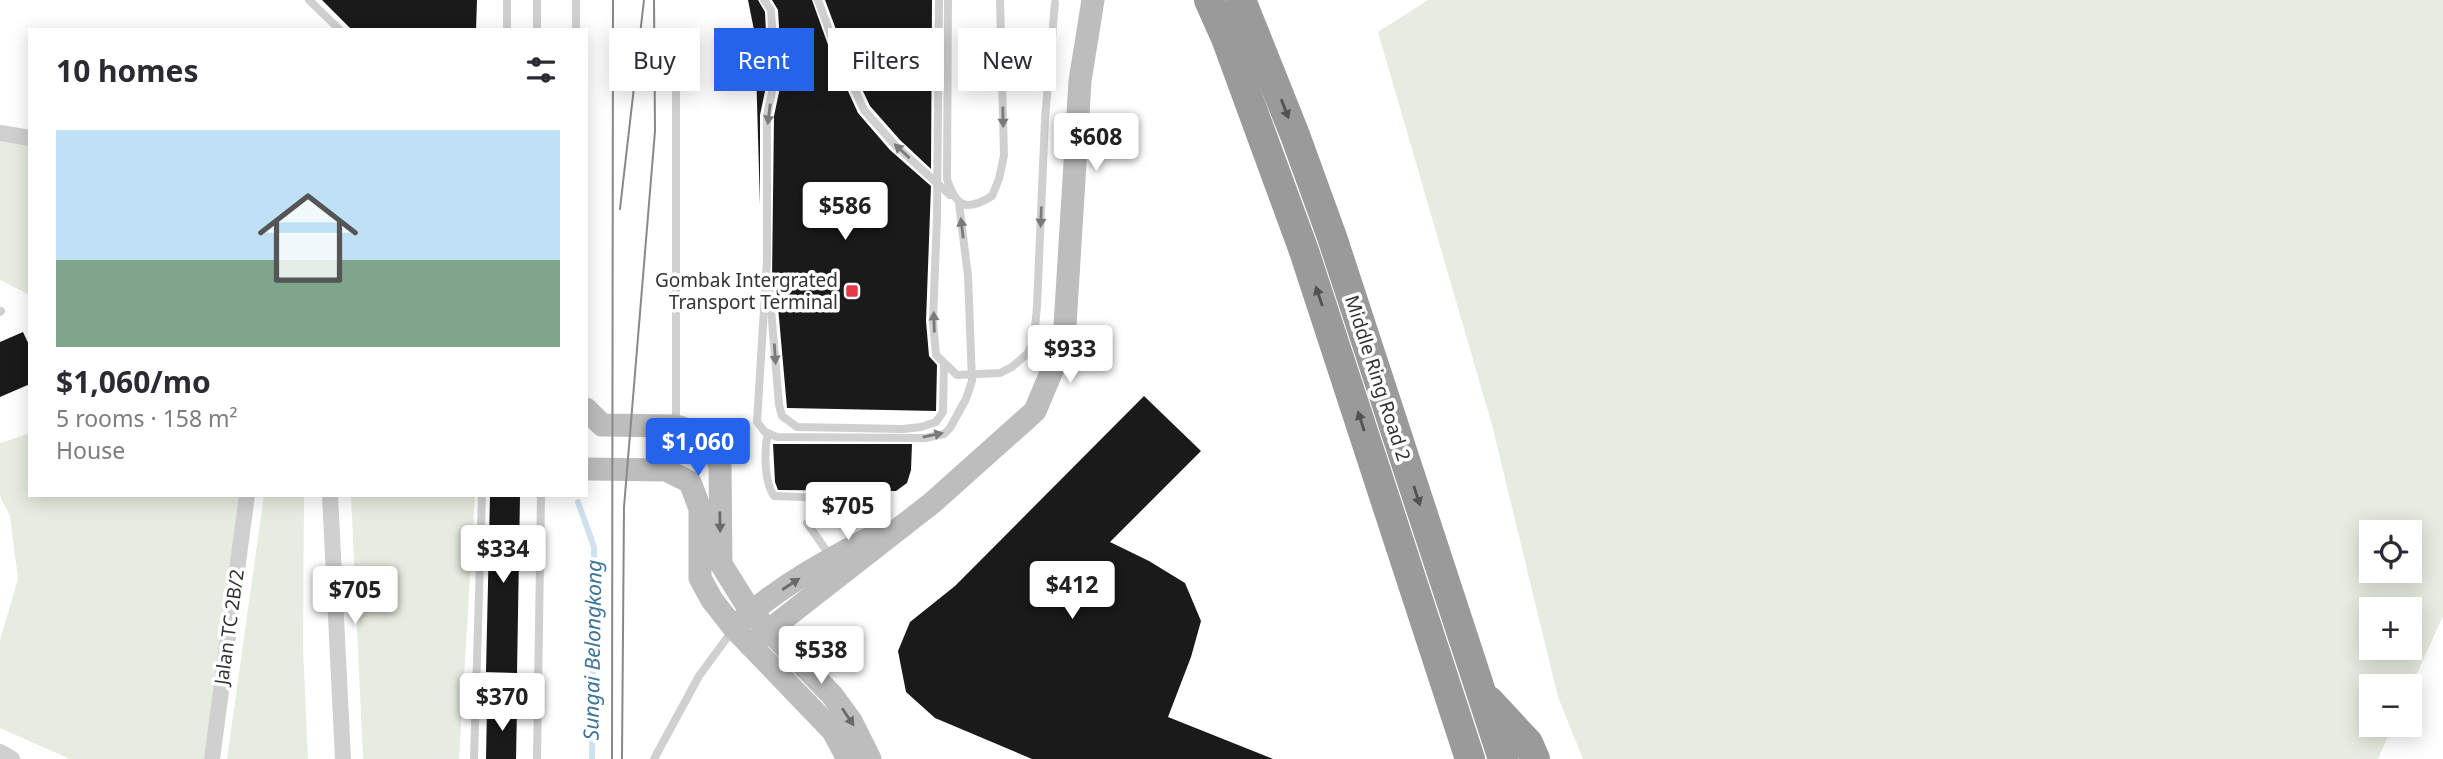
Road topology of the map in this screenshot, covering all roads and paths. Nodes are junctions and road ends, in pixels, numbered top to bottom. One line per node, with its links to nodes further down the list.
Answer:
1 (309, 0): 14 (lane)
2 (507, 0): 15 (lane)
3 (537, 0): 16 (lane)
4 (576, 0): 17 (lane)
5 (764, 0): 22 (lane, one-way to 22)
6 (818, 0): 21 (lane, one-way to 6)
7 (939, 0): 23 (lane, one-way to 7, bridge)
8 (948, 0): 21 (lane)
9 (1000, 0): 21 (lane, one-way to 21)
10 (1093, 0): 33 (street)
11 (1209, 0): 36 (highway, Middle Ring Road 2, one-way to 11)
12 (1241, 0): 39 (highway, Middle Ring Road 2, one-way to 39)
13 (1056, 1): 23 (lane, one-way to 23, bridge)
14 (338, 28)
15 (507, 28)
16 (537, 28)
17 (576, 28)
18 (676, 91): 25 (lane)
19 (0, 133): 20 (street)
20 (28, 138)
21 (956, 200): 26 (lane, one-way to 21)
22 (767, 261): 23 (lane, one-way to 23); 26 (lane)
23 (944, 364)
24 (588, 412): 25 (street)
25 (676, 426): 35 (street, one-way to 35)
26 (768, 433): 33 (lane)
27 (588, 469): 38 (street)
28 (247, 497): 42 (street, Jalan TC 2B/2)
29 (330, 497): 43 (street)
30 (482, 497): 44 (lane)
31 (541, 497): 45 (lane)
32 (807, 523): 34 (lane)
33 (876, 540): 34 (street)
34 (837, 566): 35 (street, one-way to 34); 37 (street)
35 (751, 612): 37 (street); 38 (street)
36 (1427, 626): 49 (highway); 50 (highway, Middle Ring Road 2)
37 (769, 630): 38 (street); 48 (street, one-way to 48)
38 (742, 637): 46 (lane); 47 (street)
39 (1482, 693): 51 (highway, Middle Ring Road 2); 52 (highway)
40 (0, 752): 41 (street)
41 (12, 759)
42 (212, 759)
43 (343, 759)
44 (474, 759)
45 (537, 759)
46 (654, 759)
47 (848, 759)
48 (870, 759)
49 (1450, 759)
50 (1470, 759)
51 (1503, 759)
52 (1535, 759)

